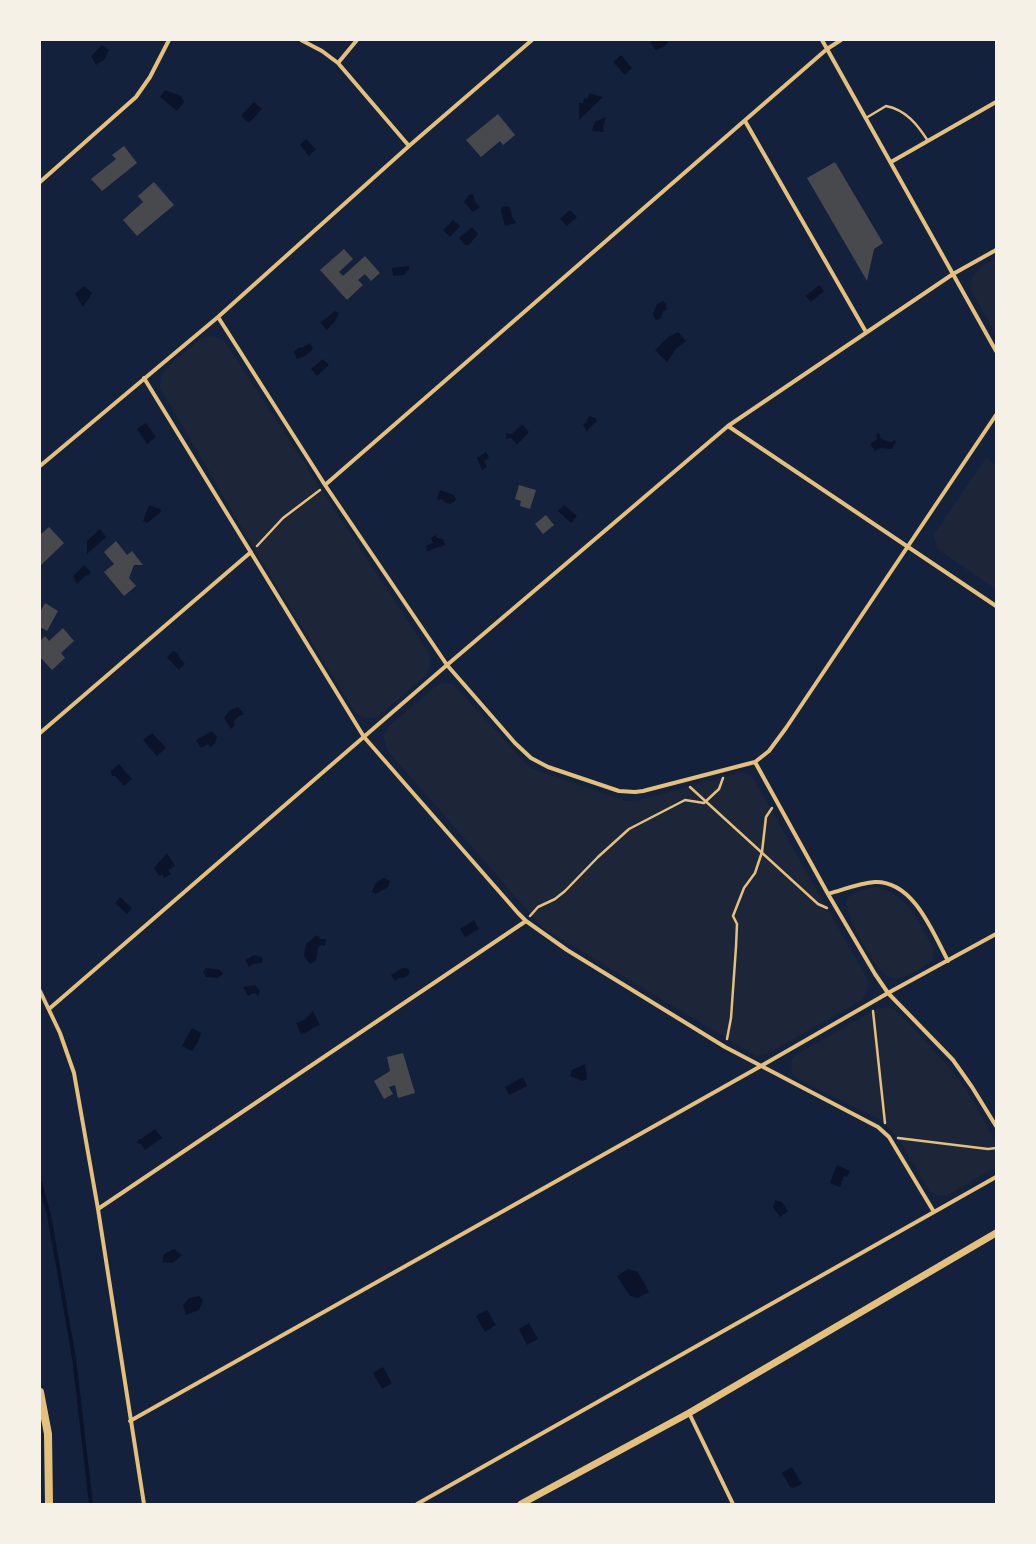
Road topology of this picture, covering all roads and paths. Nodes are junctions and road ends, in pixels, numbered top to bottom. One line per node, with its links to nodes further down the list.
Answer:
1 (169, 40): 15 (street)
2 (301, 40): 8 (street)
3 (357, 40): 8 (street)
4 (532, 40): 13 (street)
5 (822, 40): 7 (street)
6 (840, 40): 7 (street)
7 (827, 49): 10 (street); 11 (street)
8 (338, 63): 13 (street)
9 (996, 102): 12 (street)
10 (866, 118): 12 (lane); 14 (street)
11 (745, 121): 19 (street); 25 (street)
12 (928, 141): 14 (street)
13 (409, 146): 18 (street)
14 (891, 162): 17 (street)
15 (40, 182)
16 (996, 250): 17 (street)
17 (953, 274): 19 (street); 20 (street)
18 (218, 317): 21 (street); 25 (street)
19 (866, 332): 23 (street)
20 (996, 351)
21 (144, 378): 24 (street); 27 (street)
22 (996, 415): 26 (street)
23 (728, 426): 26 (street); 29 (street)
24 (40, 466)
25 (325, 485): 27 (path); 29 (street)
26 (908, 548): 28 (street); 32 (street)
27 (251, 552): 30 (street); 31 (street)
28 (996, 606)
29 (447, 665): 31 (street); 34 (street)
30 (40, 733)
31 (364, 738): 40 (street); 46 (street)
32 (755, 762): 33 (street); 36 (street)
33 (728, 768): 34 (street); 35 (path)
34 (682, 780): 35 (path)
35 (706, 801): 37 (path); 40 (path)
36 (776, 801): 37 (path); 38 (street)
37 (762, 852): 39 (path); 47 (path)
38 (828, 894): 39 (street); 42 (street)
39 (840, 916): 44 (street)
40 (526, 921): 47 (street); 54 (street)
41 (996, 934): 42 (street)
42 (948, 961): 44 (street)
43 (40, 991): 46 (street)
44 (888, 992): 45 (street); 49 (street)
45 (870, 1003): 48 (street); 50 (path)
46 (49, 1010): 54 (street)
47 (725, 1047): 48 (street)
48 (761, 1066): 50 (street); 59 (street)
49 (996, 1126)
50 (883, 1131): 51 (street)
51 (889, 1137): 52 (path); 55 (street)
52 (996, 1148)
53 (996, 1177): 55 (street)
54 (98, 1209): 59 (street)
55 (934, 1212): 62 (street)
56 (996, 1234): 58 (main road)
57 (40, 1392): 60 (main road)
58 (689, 1413): 63 (main road); 64 (street)
59 (130, 1421): 61 (street)
60 (49, 1504)
61 (144, 1504)
62 (417, 1504)
63 (521, 1504)
64 (733, 1504)

